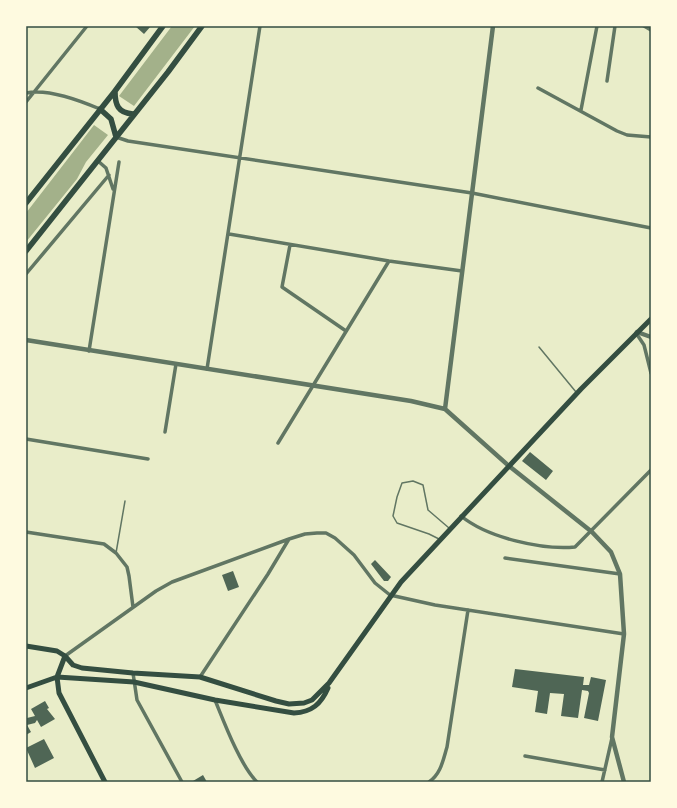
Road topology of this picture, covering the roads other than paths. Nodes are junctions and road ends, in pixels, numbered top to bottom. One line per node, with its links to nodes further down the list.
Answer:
1 (87, 26): 12 (street)
2 (163, 26): 13 (main road)
3 (202, 26): 18 (main road)
4 (260, 26): 21 (street)
5 (494, 26): 26 (street)
6 (596, 26): 17 (street)
7 (615, 26): 10 (street)
8 (644, 26): 9 (street)
9 (651, 30)
10 (606, 81)
11 (538, 88): 17 (street)
12 (36, 91): 14 (street); 15 (street); 16 (street)
13 (115, 91): 16 (main road); 18 (main road)
14 (26, 93)
15 (26, 102)
16 (100, 109): 19 (main road); 27 (main road)
17 (581, 110): 20 (street)
18 (133, 114): 19 (main road)
19 (116, 137): 21 (street); 22 (main road)
20 (651, 137)
21 (241, 159): 26 (street); 29 (street)
22 (98, 161): 24 (street); 31 (main road)
23 (119, 162): 25 (street)
24 (109, 175): 25 (street); 34 (street)
25 (114, 192): 43 (street)
26 (472, 193): 28 (street); 33 (street)
27 (26, 203)
28 (651, 228)
29 (229, 234): 30 (street); 45 (street)
30 (290, 245): 32 (street); 38 (street)
31 (26, 251)
32 (388, 261): 33 (street); 38 (street)
33 (462, 271): 49 (street)
34 (26, 274)
35 (651, 319): 36 (main road)
36 (644, 324): 37 (street); 39 (main road)
37 (651, 327)
38 (346, 331): 47 (street)
39 (637, 332): 40 (street); 46 (street); 48 (main road)
40 (651, 337)
41 (26, 340): 43 (street)
42 (539, 347): 48 (lane)
43 (89, 351): 44 (street)
44 (176, 364): 45 (street); 50 (street)
45 (207, 369): 47 (street)
46 (651, 373)
47 (313, 386): 49 (street); 52 (street)
48 (577, 394): 54 (main road)
49 (445, 409): 54 (street)
50 (165, 432)
51 (26, 439): 53 (street)
52 (278, 443)
53 (148, 459)
54 (509, 466): 57 (main road); 60 (street)
55 (651, 470): 60 (street)
56 (125, 501): 63 (lane)
57 (461, 516): 58 (main road); 60 (street)
58 (450, 529): 62 (main road); 62 (lane)
59 (26, 532): 63 (street)
60 (592, 532): 65 (street)
61 (289, 539): 66 (street); 67 (street); 74 (street)
62 (439, 540): 66 (main road)
63 (116, 553): 67 (street)
64 (505, 558): 65 (street)
65 (620, 574): 69 (street)
66 (390, 595): 68 (street); 76 (main road)
67 (133, 607): 71 (street)
68 (468, 610): 69 (street); 85 (street)
69 (624, 634): 79 (street)
70 (26, 646): 71 (main road)
71 (65, 656): 72 (main road); 73 (main road)
72 (133, 673): 74 (main road); 75 (street)
73 (57, 677): 75 (main road); 77 (main road); 82 (main road)
74 (200, 677): 76 (main road)
75 (134, 682): 78 (main road); 83 (street)
76 (330, 683): 78 (main road)
77 (26, 688)
78 (215, 700): 84 (street)
79 (612, 737): 81 (street); 87 (street)
80 (526, 756): 81 (street)
81 (605, 770): 86 (street)
82 (106, 782)
83 (182, 782)
84 (257, 782)
85 (429, 782)
86 (602, 782)
87 (624, 782)

